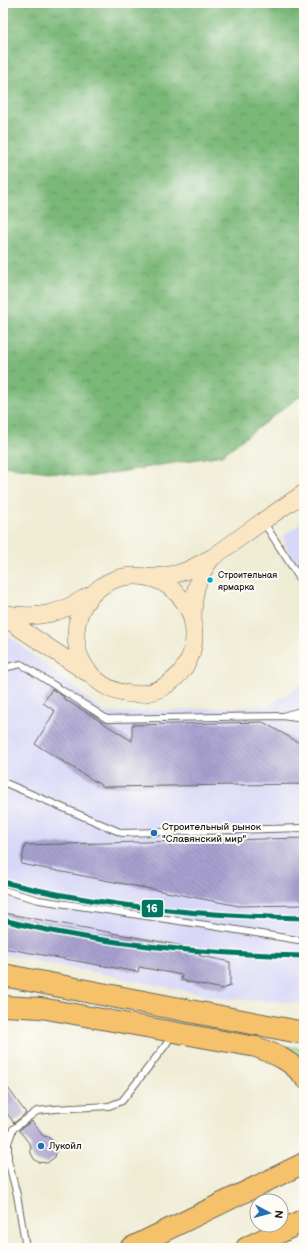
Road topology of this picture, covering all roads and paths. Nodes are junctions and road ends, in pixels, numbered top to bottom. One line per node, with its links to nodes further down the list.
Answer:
1 (304, 493): 2 (street)
2 (263, 520): 3 (street); 5 (lane)
3 (212, 557): 4 (street); 9 (street)
4 (149, 578): 6 (street); 9 (street)
5 (304, 585)
6 (95, 591): 7 (street); 11 (street)
7 (3, 614)
8 (3, 617): 11 (street)
9 (193, 627): 11 (street)
10 (3, 668): 13 (lane)
11 (90, 675)
12 (304, 710): 13 (lane)
13 (282, 716): 14 (lane)
14 (304, 719)
15 (3, 782): 16 (lane)
16 (304, 828)
17 (3, 890): 18 (lane)
18 (304, 940)
19 (3, 975): 22 (highway)
20 (3, 1006): 21 (main road)
21 (174, 1032): 23 (main road); 28 (lane)
22 (304, 1032)
23 (304, 1077)
24 (304, 1151): 26 (main road)
25 (304, 1163): 26 (main road)
26 (283, 1173): 29 (main road)
27 (304, 1220): 30 (highway)
28 (26, 1248)
29 (130, 1248)
30 (247, 1248)

